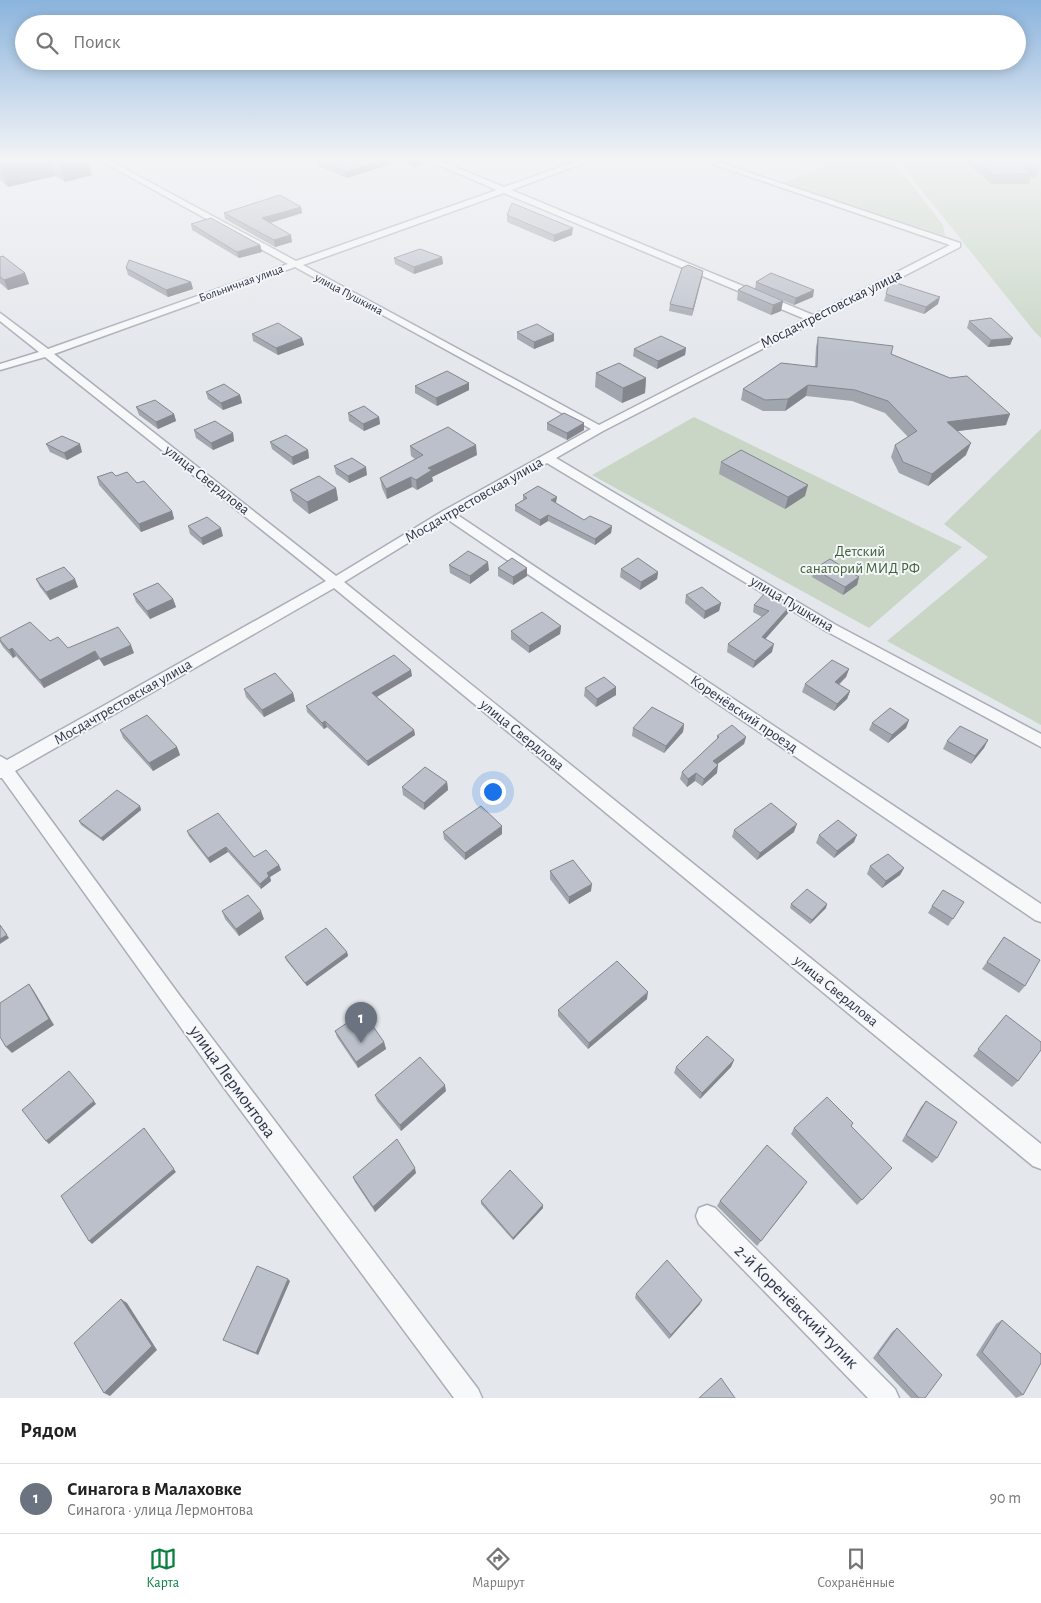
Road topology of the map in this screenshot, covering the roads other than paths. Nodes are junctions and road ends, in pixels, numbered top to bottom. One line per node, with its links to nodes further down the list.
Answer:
1 (219, 223): 5 (street, улица Пушкина)
2 (408, 223): 5 (street, Больничная улица)
3 (585, 223): 7 (street)
4 (892, 223): 7 (street, Мосдачтрестовская улица)
5 (294, 264): 8 (street, Больничная улица); 10 (street, улица Пушкина)
6 (0, 316): 8 (street, улица Свердлова)
7 (813, 319): 10 (street, Мосдачтрестовская улица)
8 (46, 353): 9 (street, Больничная улица); 13 (street, улица Свердлова)
9 (0, 367)
10 (599, 429): 11 (street, Мосдачтрестовская улица)
11 (548, 458): 12 (street, Мосдачтрестовская улица); 14 (street, улица Пушкина)
12 (447, 514): 13 (street, Мосдачтрестовская улица); 16 (street, Коренёвский проезд)
13 (335, 582): 15 (street, Мосдачтрестовская улица); 17 (street, улица Свердлова)
14 (1041, 741)
15 (2, 768): 19 (street, улица Лермонтова)
16 (1041, 914)
17 (1041, 1158)
18 (707, 1216): 20 (street, 2-й Коренёвский тупик)
19 (469, 1398)
20 (886, 1398)

